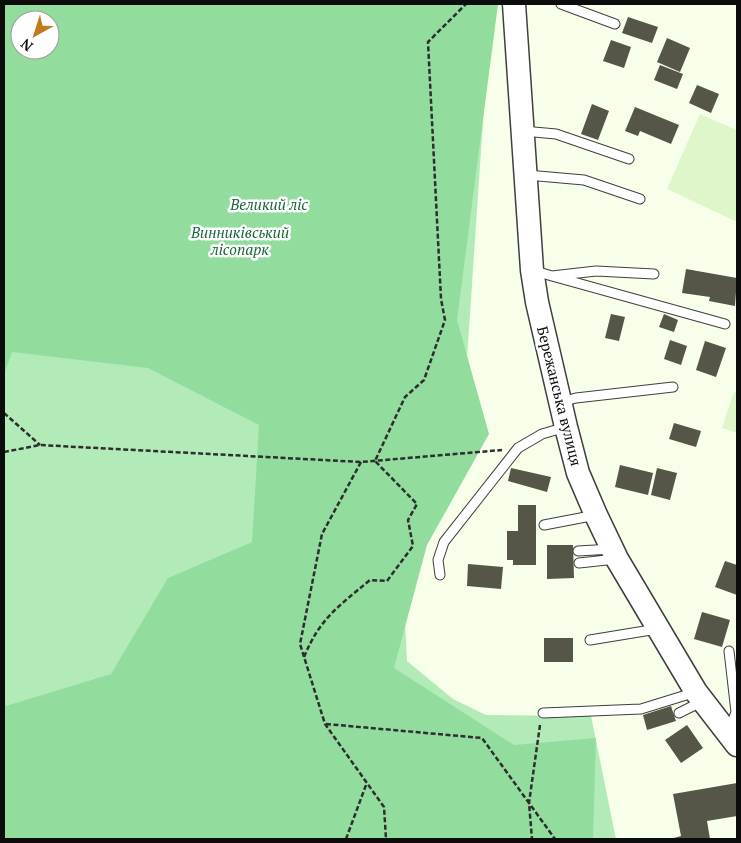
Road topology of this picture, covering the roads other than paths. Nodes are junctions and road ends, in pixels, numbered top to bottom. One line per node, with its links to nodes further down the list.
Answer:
1 (514, 4): 4 (street, Бережанська вулиця)
2 (562, 4): 3 (lane)
3 (615, 24)
4 (522, 131): 5 (lane); 6 (street, Бережанська вулиця)
5 (629, 159)
6 (524, 175): 7 (lane); 8 (street, Бережанська вулиця)
7 (640, 199)
8 (542, 273): 9 (lane); 10 (lane); 12 (street, Бережанська вулиця)
9 (654, 274)
10 (725, 324)
11 (673, 388): 12 (lane)
12 (560, 402): 13 (street, Бережанська вулиця)
13 (566, 427): 14 (street, Бережанська вулиця); 19 (lane)
14 (596, 515): 15 (lane); 17 (street, Бережанська вулиця)
15 (544, 525)
16 (578, 551): 17 (lane)
17 (614, 554): 18 (lane); 20 (street, Бережанська вулиця)
18 (579, 563)
19 (440, 575)
20 (658, 628): 21 (lane); 23 (street, Бережанська вулиця)
21 (590, 640)
22 (729, 651): 24 (lane)
23 (700, 697): 25 (lane); 26 (lane); 27 (street, Бережанська вулиця)
24 (737, 710): 27 (lane)
25 (543, 713)
26 (679, 713)
27 (732, 739)

